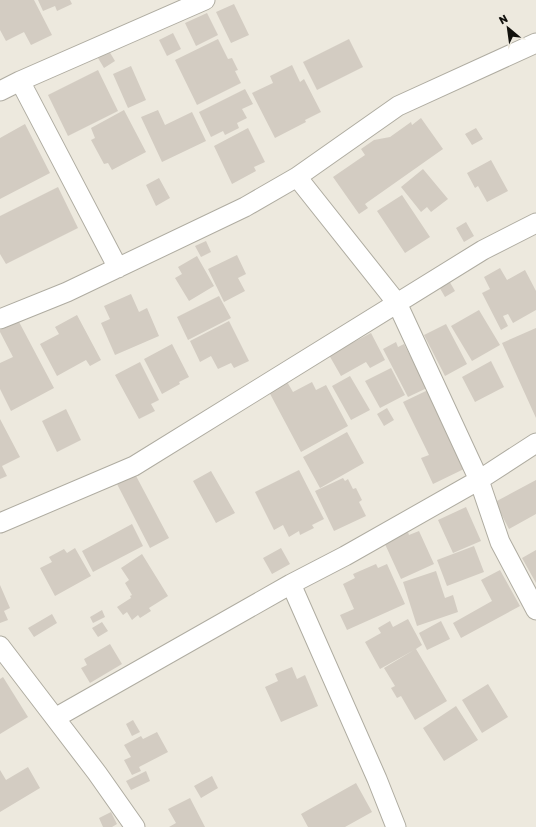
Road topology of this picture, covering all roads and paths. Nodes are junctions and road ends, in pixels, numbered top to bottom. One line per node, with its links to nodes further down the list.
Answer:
1 (205, 0): 3 (street)
2 (536, 43): 5 (street)
3 (20, 81): 4 (street); 7 (street)
4 (0, 91)
5 (297, 177): 7 (street); 8 (street)
6 (536, 223): 8 (street)
7 (118, 268): 9 (street)
8 (397, 303): 11 (street); 12 (street)
9 (0, 319)
10 (536, 442): 11 (street)
11 (479, 480): 13 (street); 14 (street)
12 (0, 523)
13 (291, 584): 16 (street); 18 (street)
14 (536, 610)
15 (0, 646): 16 (street)
16 (55, 718): 17 (street)
17 (135, 827)
18 (396, 827)

